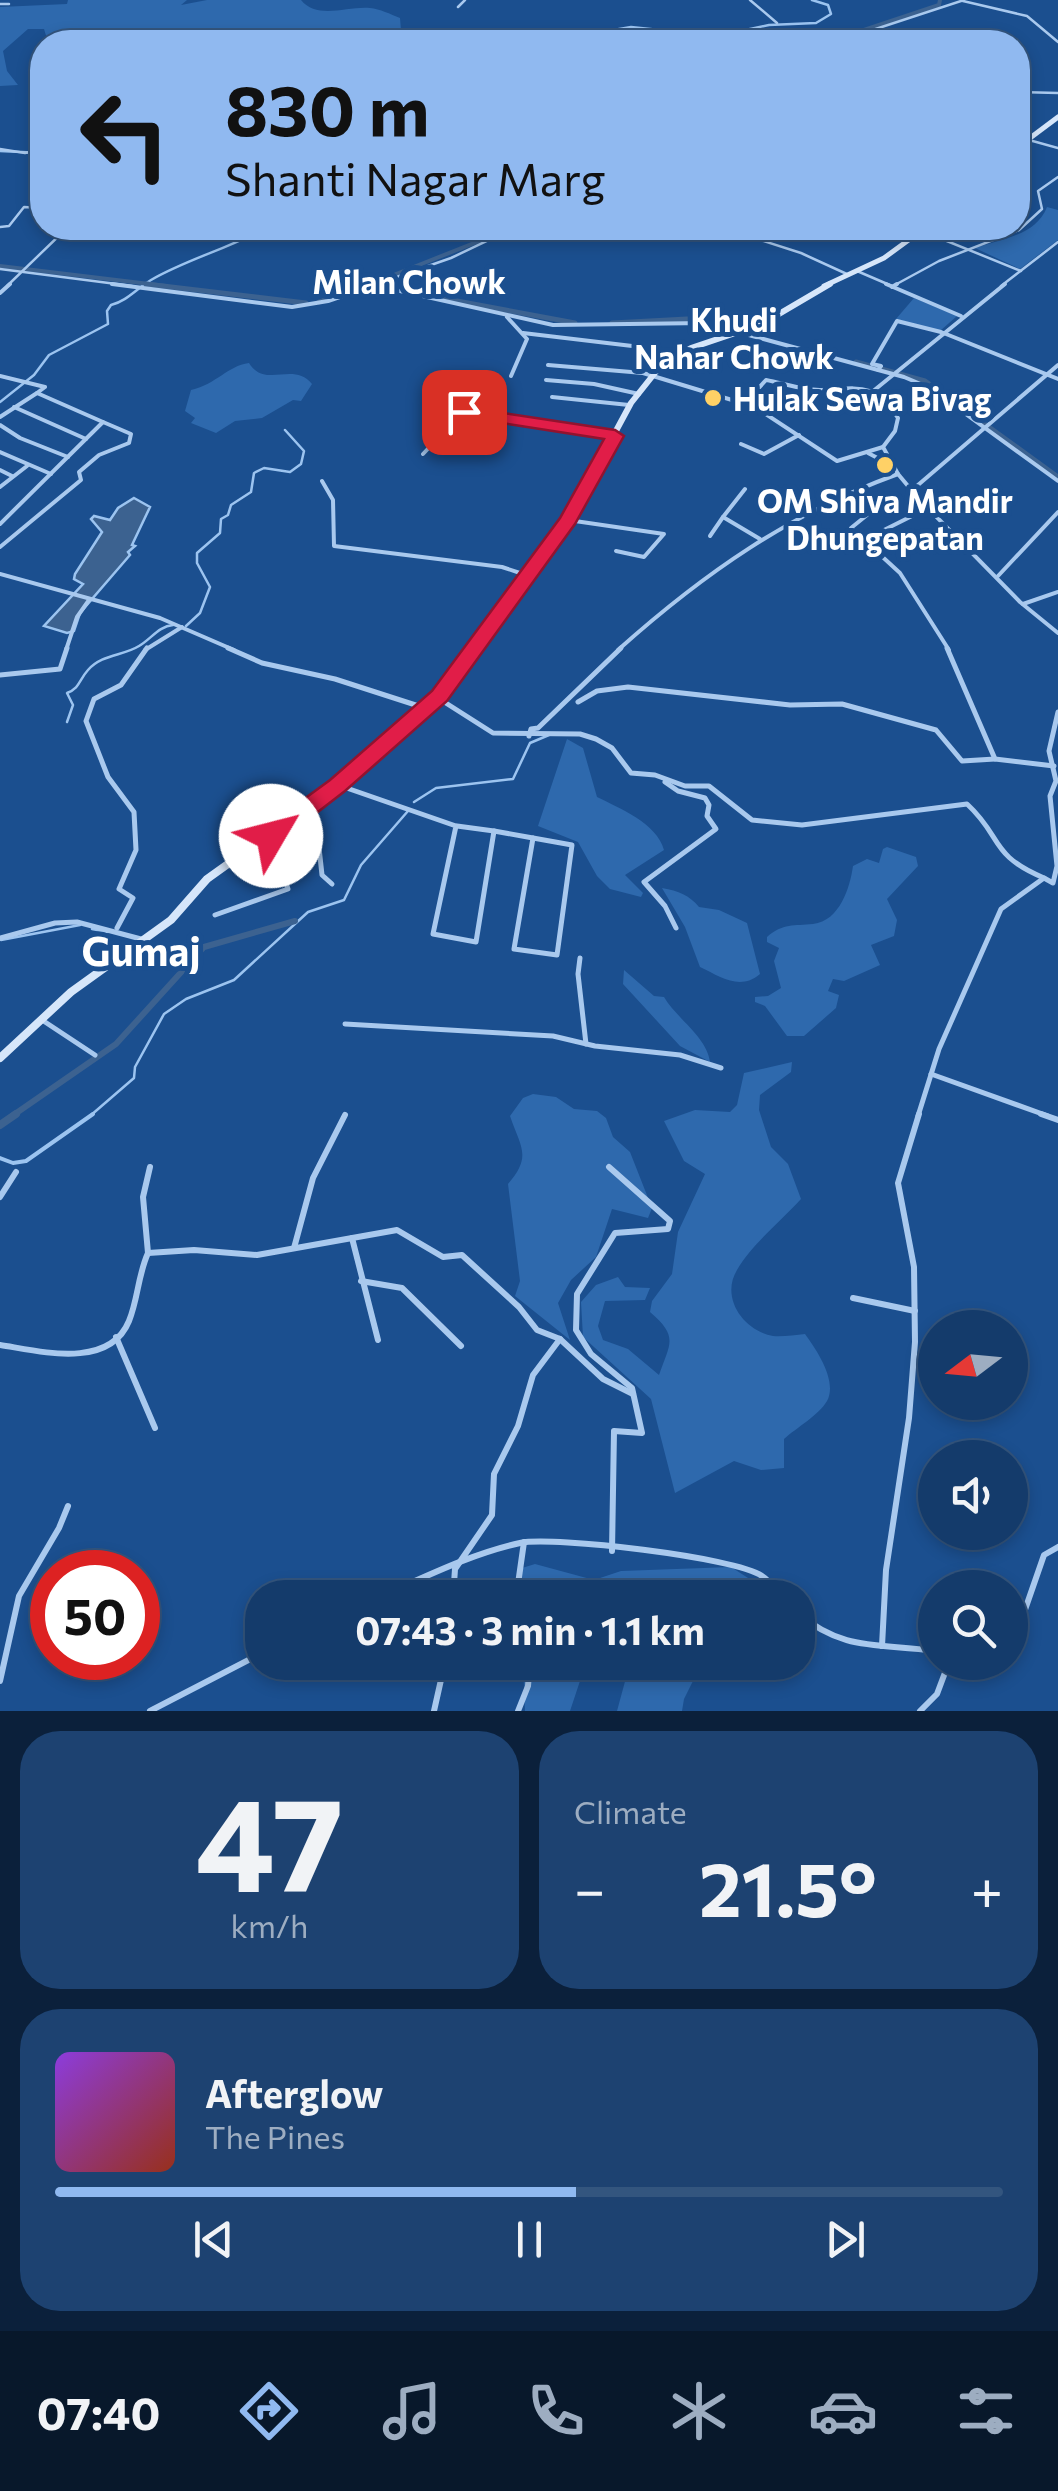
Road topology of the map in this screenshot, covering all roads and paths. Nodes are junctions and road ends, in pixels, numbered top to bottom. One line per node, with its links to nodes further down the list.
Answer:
1 (466, 0): 6 (street)
2 (750, 0): 7 (street)
3 (965, 0): 8 (street); 9 (street)
4 (0, 4): 5 (street)
5 (10, 4)
6 (458, 7)
7 (776, 22)
8 (873, 30)
9 (1058, 42)
10 (1030, 92): 11 (street)
11 (1058, 93)
12 (1058, 117): 13 (main road)
13 (1030, 140)
14 (1030, 143): 15 (street)
15 (1058, 148)
16 (0, 149): 17 (street)
17 (30, 153)
18 (1058, 177): 20 (street)
19 (30, 208): 21 (street)
20 (1030, 225)
21 (0, 226)
22 (54, 240): 31 (street)
23 (489, 240): 35 (street)
24 (770, 240): 34 (street)
25 (907, 240): 32 (main road)
26 (947, 240): 29 (street)
27 (997, 240): 29 (street)
28 (1058, 242): 33 (street)
29 (970, 248): 33 (street); 36 (street)
30 (0, 269): 31 (street)
31 (23, 270): 35 (street); 37 (street)
32 (857, 271): 34 (main road); 36 (street)
33 (1021, 271): 39 (street)
34 (849, 275): 40 (main road)
35 (373, 285): 38 (street)
36 (892, 288): 39 (street)
37 (0, 293)
38 (506, 315): 40 (street); 42 (street)
39 (961, 316): 41 (street)
40 (739, 331): 43 (main road); 46 (street)
41 (941, 332): 46 (street); 47 (street); 48 (street)
42 (523, 333): 43 (street); 50 (street)
43 (676, 356): 51 (main road)
44 (548, 365): 51 (street)
45 (1058, 365): 48 (street)
46 (878, 370): 47 (street)
47 (890, 373): 54 (street); 64 (street)
48 (1048, 374): 52 (street); 64 (street)
49 (0, 376): 55 (street)
50 (511, 376)
51 (653, 376): 56 (main road); 58 (street)
52 (1058, 379)
53 (546, 380): 56 (street)
54 (872, 392): 58 (street); 69 (street)
55 (36, 393): 60 (street); 62 (street)
56 (639, 394): 59 (main road)
57 (552, 398): 59 (street)
58 (744, 404): 65 (street)
59 (632, 405): 66 (main road)
60 (14, 407): 61 (street); 67 (street)
61 (0, 417)
62 (103, 422): 67 (street); 94 (street)
63 (0, 425): 73 (street)
64 (989, 426): 81 (street); 84 (street)
65 (800, 435): 68 (street); 72 (street)
66 (615, 436): 71 (street); 89 (main road)
67 (86, 439): 73 (street)
68 (741, 444)
69 (883, 447): 72 (street); 74 (street)
70 (0, 452): 75 (street)
71 (423, 454)
72 (868, 454): 74 (street)
73 (68, 457): 77 (street)
74 (890, 464): 78 (street)
75 (27, 466): 77 (street); 79 (street)
76 (0, 470): 79 (street)
77 (51, 474): 90 (street)
78 (898, 474): 84 (street); 92 (street)
79 (12, 476): 82 (street)
80 (322, 480): 97 (street)
81 (1058, 481)
82 (0, 487)
83 (745, 490): 88 (street)
84 (911, 492): 85 (street)
85 (928, 508): 93 (street); 98 (street)
86 (872, 511): 93 (street)
87 (1058, 512): 98 (street)
88 (723, 517): 91 (street); 92 (street)
89 (568, 520): 95 (street); 97 (main road)
90 (0, 524)
91 (710, 536)
92 (760, 539): 109 (street)
93 (866, 539): 110 (street)
94 (0, 547)
95 (616, 550)
96 (0, 574): 100 (street)
97 (529, 576): 105 (main road)
98 (998, 576): 101 (street)
99 (1058, 592): 101 (street)
100 (88, 600): 102 (street); 104 (street)
101 (1022, 604): 103 (street)
102 (182, 627): 107 (street); 125 (street)
103 (1058, 633)
104 (0, 675)
105 (438, 698): 107 (main road); 109 (street)
106 (578, 702): 110 (street)
107 (428, 708): 113 (main road)
108 (1058, 712): 111 (street)
109 (529, 736): 112 (street)
110 (995, 759): 111 (street)
111 (1055, 768): 114 (street)
112 (655, 775): 120 (street); 126 (street)
113 (338, 785): 115 (main road); 116 (street)
114 (1056, 786): 121 (street)
115 (314, 802): 118 (main road); 122 (street)
116 (456, 826): 117 (street); 117 (street)
117 (494, 831): 119 (street)
118 (271, 836): 124 (street); 128 (main road)
119 (533, 838): 119 (street)
120 (1044, 878): 121 (street); 136 (street)
121 (1053, 883): 123 (street)
122 (332, 884)
123 (1057, 893)
124 (215, 915)
125 (117, 928): 127 (street); 128 (street)
126 (676, 928)
127 (0, 938)
128 (144, 940): 130 (main road)
129 (580, 958): 132 (street)
130 (42, 1020): 133 (street); 134 (main road)
131 (345, 1024): 132 (street)
132 (586, 1044): 135 (street)
133 (94, 1055)
134 (0, 1058)
135 (721, 1068)
136 (931, 1074): 138 (street); 148 (street)
137 (345, 1115): 144 (street)
138 (1058, 1120)
139 (150, 1167): 145 (street)
140 (610, 1167): 154 (street)
141 (16, 1172): 142 (street)
142 (0, 1197)
143 (352, 1238): 144 (street); 146 (street); 150 (street)
144 (294, 1248): 145 (street)
145 (148, 1252): 149 (street)
146 (360, 1282): 151 (street); 153 (street)
147 (853, 1298): 148 (street)
148 (916, 1311): 167 (street)
149 (116, 1337): 152 (street); 155 (street)
150 (560, 1339): 154 (street); 160 (street)
151 (378, 1340)
152 (0, 1346)
153 (462, 1346)
154 (633, 1394): 159 (street)
155 (156, 1428)
156 (68, 1506): 173 (street)
157 (524, 1542): 159 (street); 160 (street); 163 (street)
158 (1058, 1547): 165 (street)
159 (612, 1551): 164 (street)
160 (460, 1562): 161 (street); 162 (street)
161 (418, 1580)
162 (456, 1580)
163 (519, 1580)
164 (766, 1580)
165 (1028, 1601)
166 (815, 1627): 167 (street)
167 (882, 1646): 168 (street)
168 (918, 1648)
169 (245, 1663): 174 (street)
170 (441, 1680): 175 (street)
171 (528, 1680): 176 (street)
172 (942, 1680): 177 (street)
173 (0, 1681)
174 (150, 1711)
175 (434, 1711)
176 (518, 1711)
177 (920, 1711)

